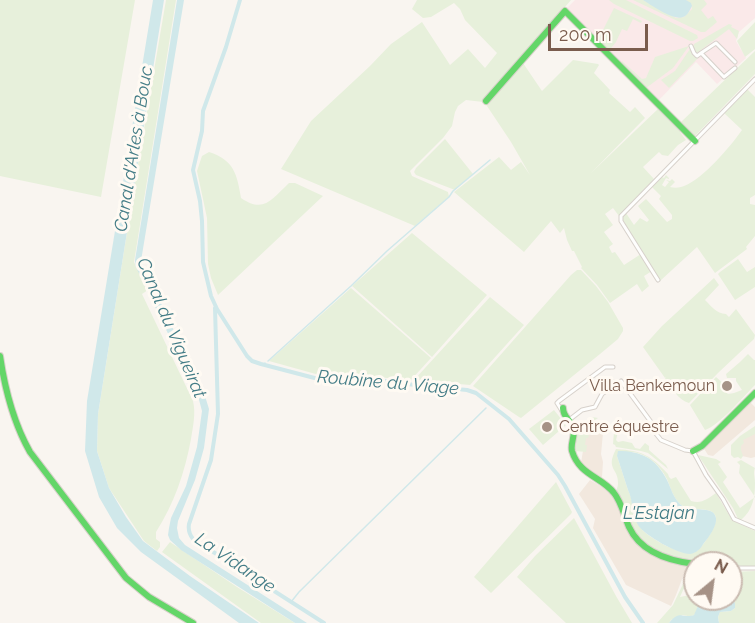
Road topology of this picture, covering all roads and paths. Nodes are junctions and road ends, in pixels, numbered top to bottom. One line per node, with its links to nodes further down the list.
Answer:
1 (691, 46): 2 (street)
2 (701, 53): 3 (street); 4 (street)
3 (735, 62)
4 (735, 68)
5 (755, 79): 7 (street)
6 (486, 101): 7 (street)
7 (694, 141): 8 (street)
8 (658, 280)
9 (0, 356): 19 (street)
10 (614, 367): 14 (street)
11 (621, 381): 16 (street)
12 (614, 382): 15 (street)
13 (755, 393): 16 (street)
14 (563, 409): 15 (street)
15 (569, 420): 18 (street)
16 (693, 451): 17 (street)
17 (755, 528)
18 (683, 562)
19 (193, 623)

